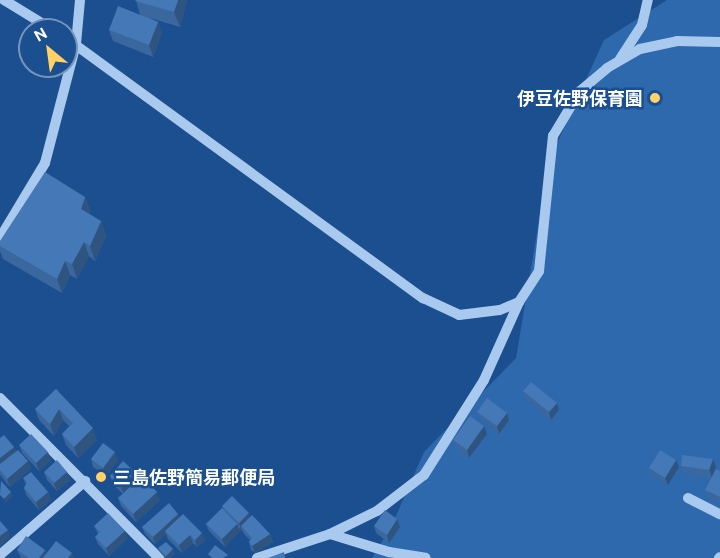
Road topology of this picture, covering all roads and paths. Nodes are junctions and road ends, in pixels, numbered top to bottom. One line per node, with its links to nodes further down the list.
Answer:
1 (4, 0): 4 (street)
2 (80, 0): 5 (street)
3 (648, 0): 8 (street)
4 (33, 18)
5 (78, 22)
6 (720, 42): 8 (street)
7 (78, 45): 11 (street)
8 (618, 62): 11 (street)
9 (67, 78): 10 (street)
10 (0, 238)
11 (519, 302): 16 (street)
12 (0, 398): 13 (street)
13 (85, 481): 17 (street); 18 (street)
14 (688, 498): 15 (street)
15 (720, 514)
16 (330, 534): 19 (street); 20 (street)
17 (0, 555)
18 (159, 558)
19 (256, 558)
20 (426, 558)

